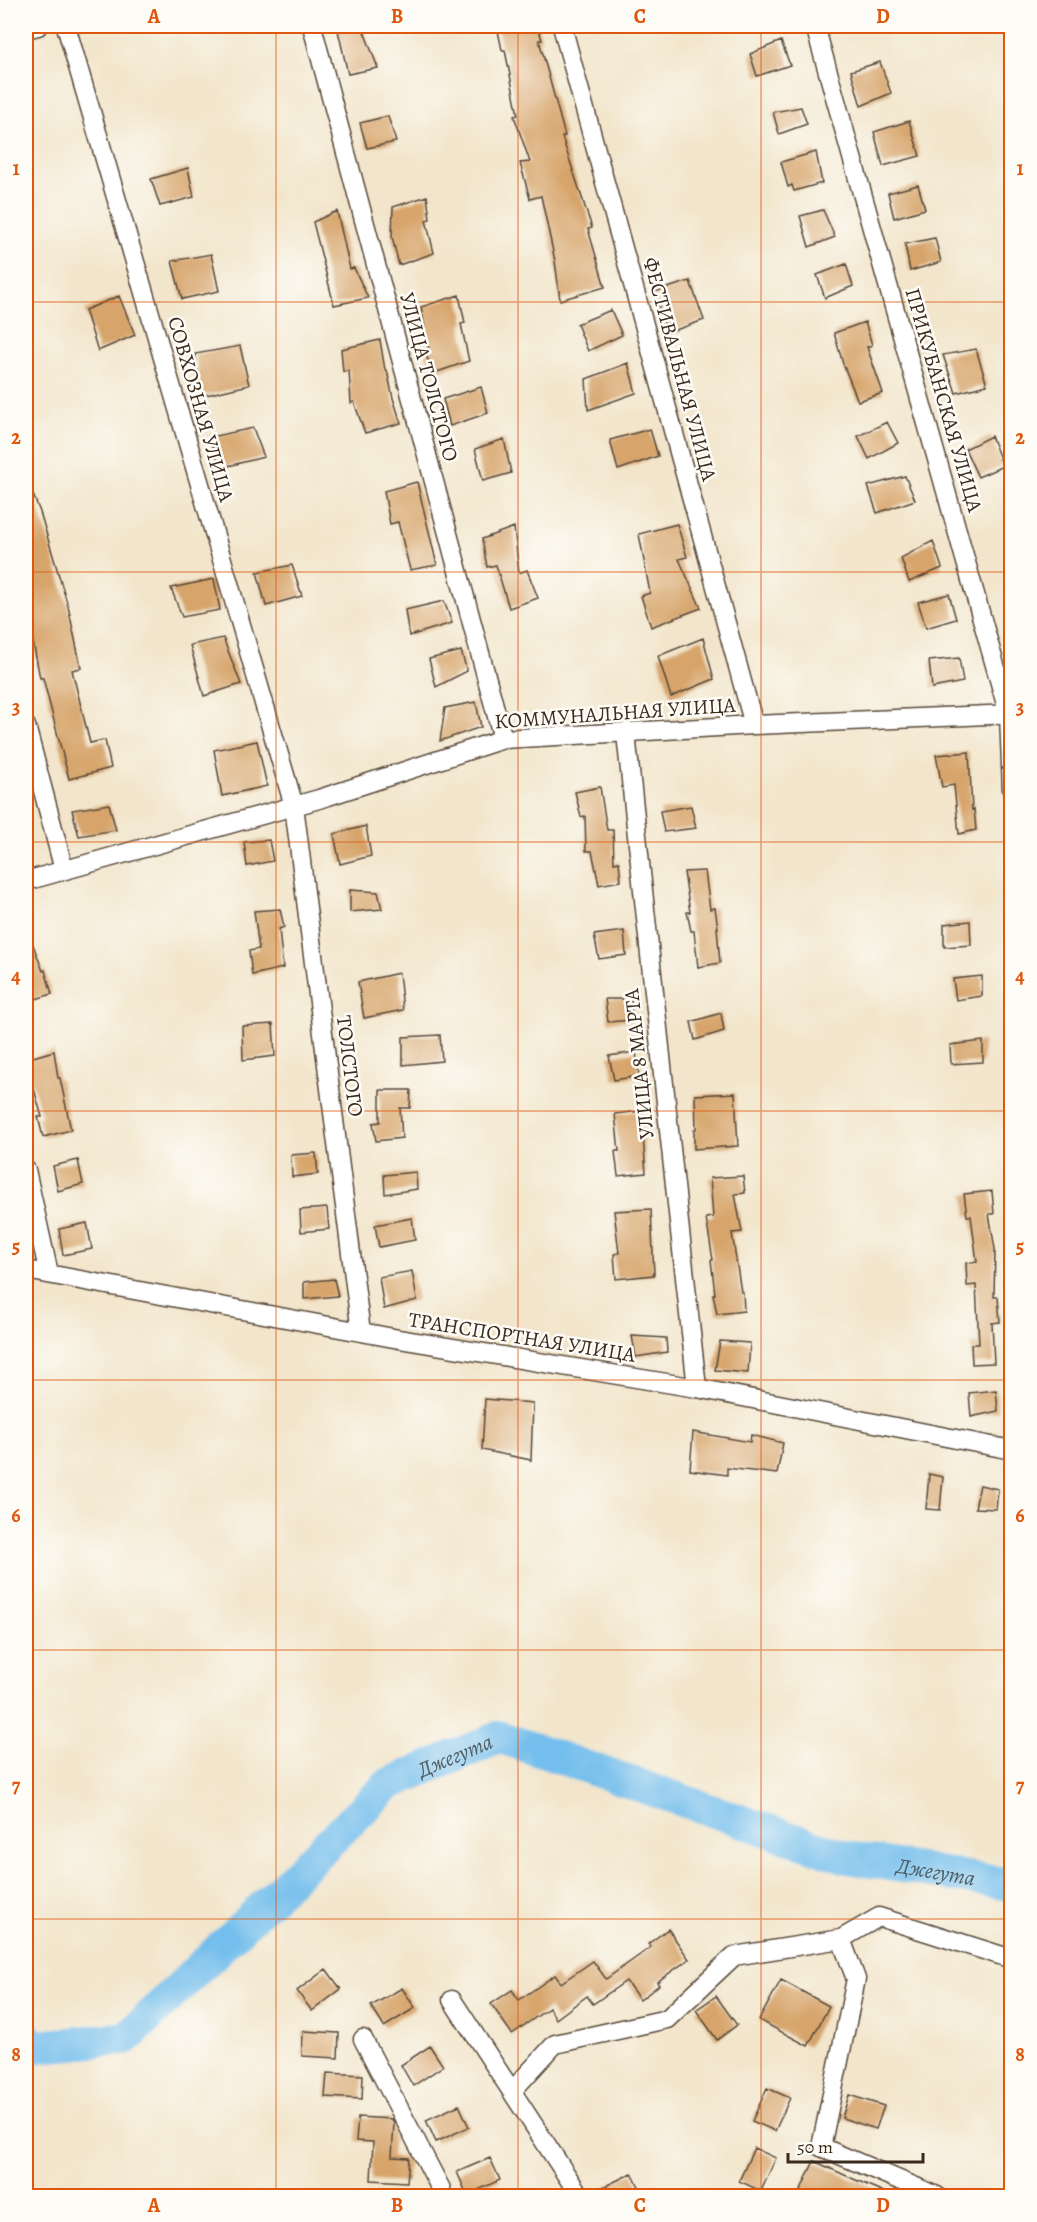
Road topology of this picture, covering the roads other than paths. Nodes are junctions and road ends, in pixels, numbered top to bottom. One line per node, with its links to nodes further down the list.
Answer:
1 (38, 26): 6 (street)
2 (66, 26): 13 (street, СОВХОЗНАЯ УЛИЦА)
3 (312, 26): 11 (street, УЛИЦА ТОЛСТОГО)
4 (562, 26): 8 (street, ФЕСТИВАЛЬНАЯ УЛИЦА)
5 (815, 26): 7 (street, ПРИКУБАНСКАЯ УЛИЦА)
6 (26, 29)
7 (1010, 714): 8 (street, КОММУНАЛЬНАЯ УЛИЦА); 12 (street, ПРИКУБАНСКАЯ УЛИЦА)
8 (754, 725): 10 (street, КОММУНАЛЬНАЯ УЛИЦА)
9 (26, 726): 14 (street)
10 (626, 734): 11 (street, КОММУНАЛЬНАЯ УЛИЦА); 20 (street, УЛИЦА 8 МАРТА)
11 (503, 739): 13 (street, КОММУНАЛЬНАЯ УЛИЦА)
12 (1011, 790)
13 (294, 806): 14 (street, КОММУНАЛЬНАЯ УЛИЦА); 19 (street, ТОЛСТОГО)
14 (64, 870): 15 (street, КОММУНАЛЬНАЯ УЛИЦА)
15 (26, 881)
16 (26, 1170): 18 (street)
17 (26, 1270): 18 (street, ТРАНСПОРТНАЯ УЛИЦА)
18 (49, 1274): 19 (street, ТРАНСПОРТНАЯ УЛИЦА)
19 (362, 1332): 20 (street, ТРАНСПОРТНАЯ УЛИЦА)
20 (697, 1388): 21 (street, ТРАНСПОРТНАЯ УЛИЦА)
21 (1011, 1450)
22 (841, 1939): 23 (street); 26 (street); 29 (street)
23 (1011, 1959)
24 (452, 2000): 26 (street)
25 (363, 2039): 27 (street)
26 (512, 2091): 28 (street)
27 (442, 2196)
28 (580, 2196)
29 (937, 2196)

